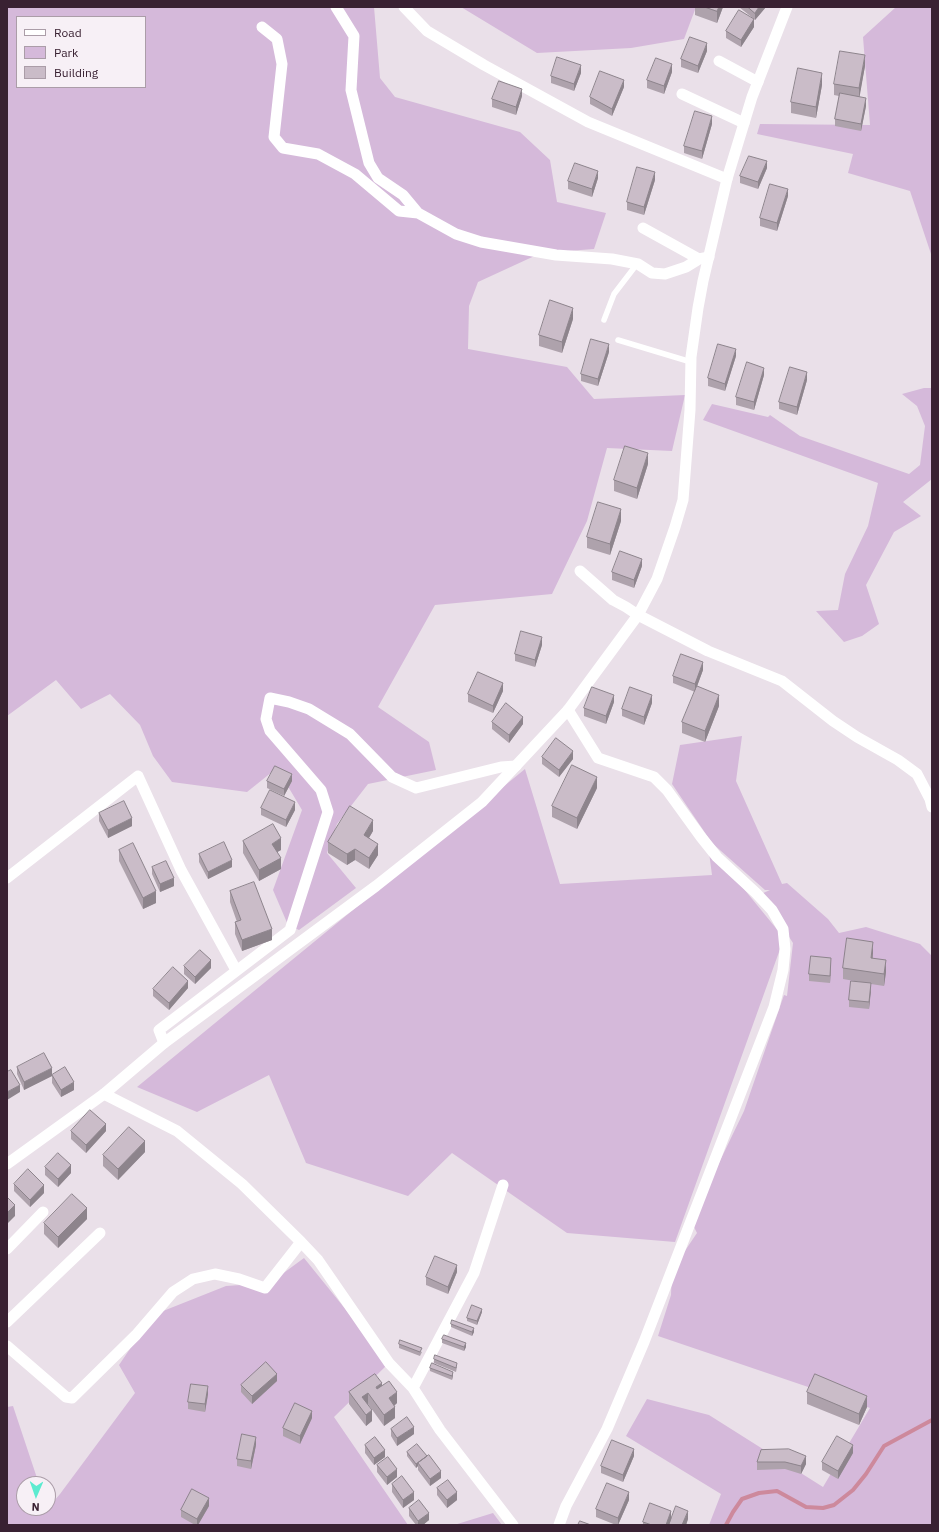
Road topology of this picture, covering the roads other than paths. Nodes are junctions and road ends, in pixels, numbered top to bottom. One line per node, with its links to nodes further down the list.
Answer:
1 (336, 7): 10 (street)
2 (404, 7): 9 (street)
3 (787, 7): 6 (street)
4 (262, 28): 10 (street)
5 (719, 61): 6 (street)
6 (758, 82): 8 (street)
7 (682, 94): 8 (street)
8 (744, 123): 9 (street)
9 (727, 179): 12 (street)
10 (418, 213): 13 (street)
11 (643, 228): 12 (street)
12 (704, 258): 13 (street); 16 (street)
13 (638, 264): 14 (lane)
14 (604, 320)
15 (618, 340): 16 (lane)
16 (691, 362): 18 (street)
17 (580, 571): 18 (street)
18 (638, 615): 19 (street); 21 (street)
19 (568, 710): 20 (street); 36 (street)
20 (516, 766): 23 (street); 24 (street)
21 (932, 807)
22 (7, 878): 23 (street)
23 (236, 970): 24 (street)
24 (164, 1043): 25 (street)
25 (104, 1094): 26 (street); 30 (street)
26 (7, 1164)
27 (503, 1185): 34 (street)
28 (43, 1212): 31 (street)
29 (100, 1233): 32 (street)
30 (301, 1242): 33 (street); 34 (street)
31 (7, 1249)
32 (7, 1322)
33 (7, 1346)
34 (413, 1388): 35 (street)
35 (512, 1525)
36 (559, 1525)

